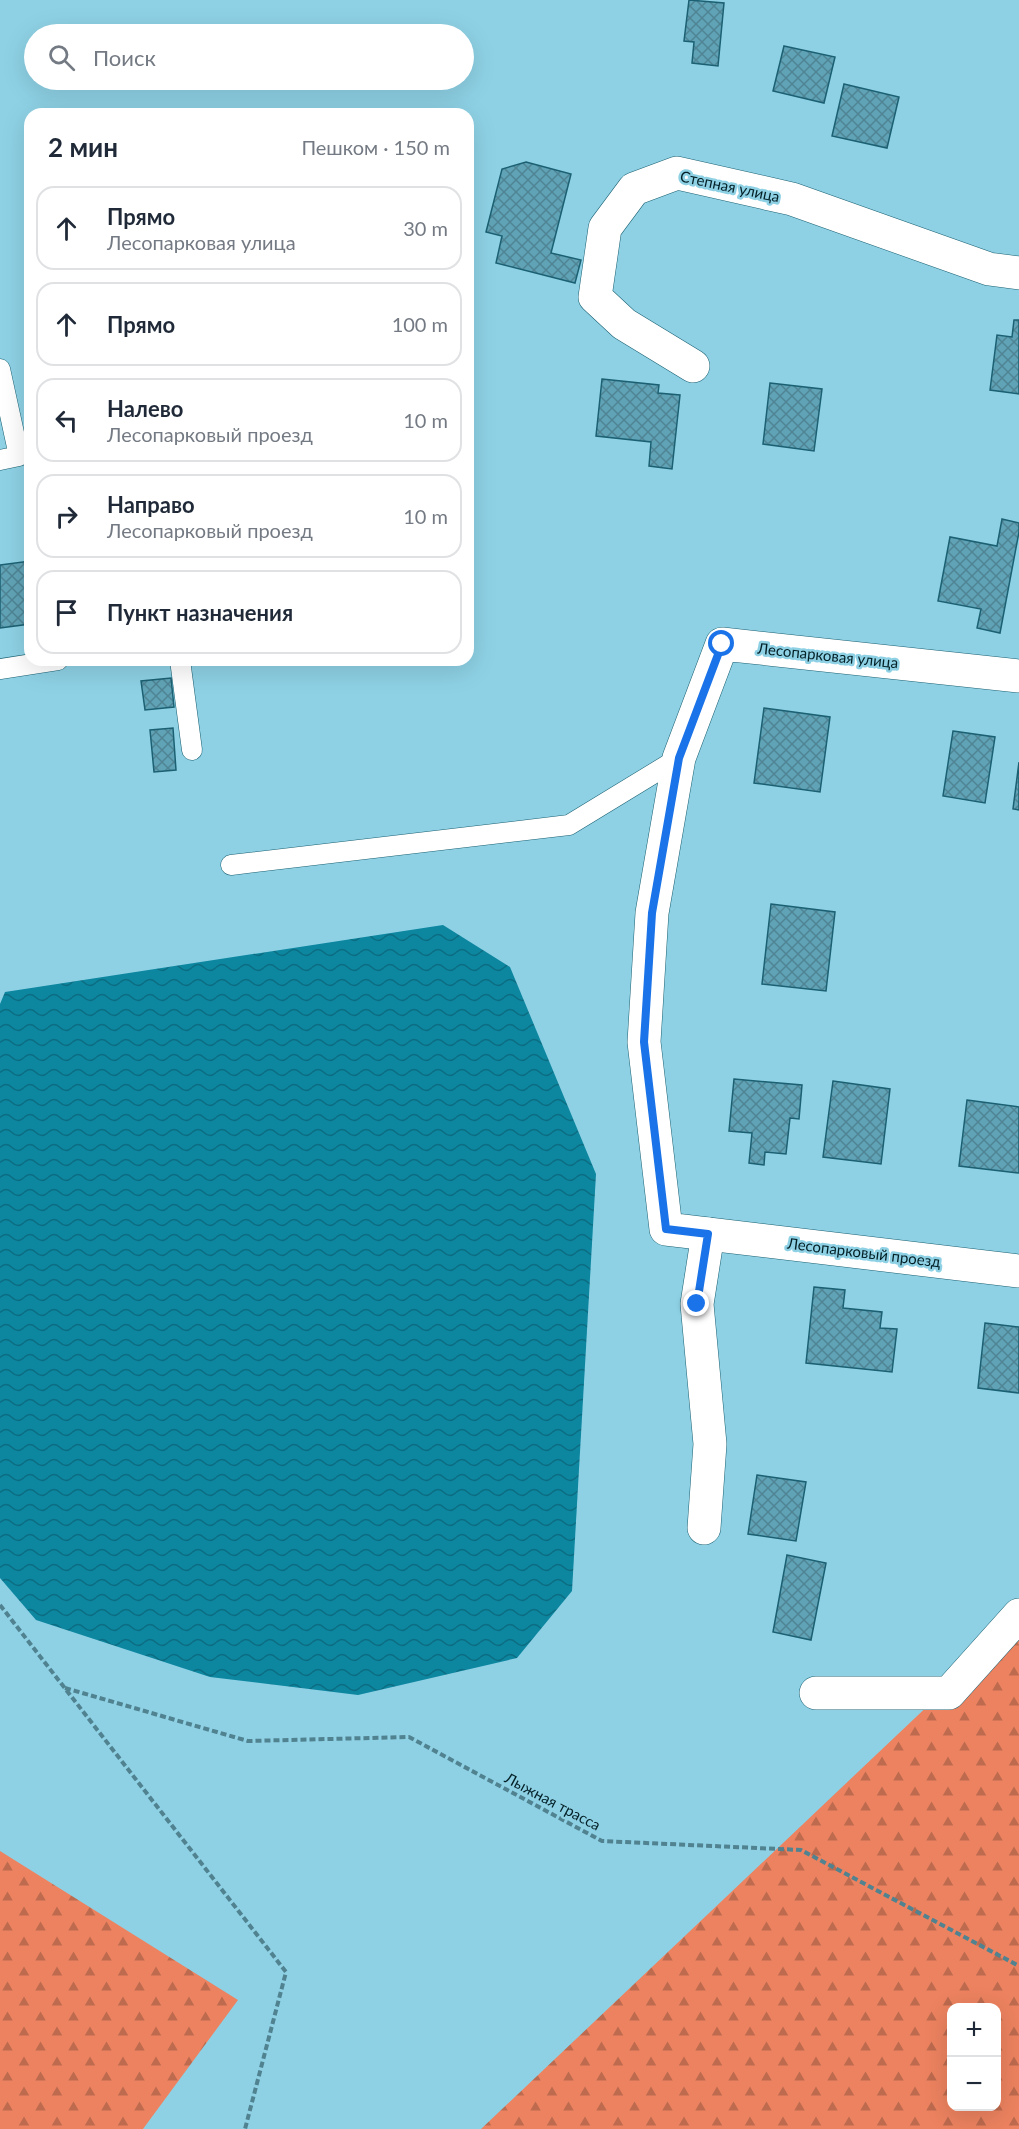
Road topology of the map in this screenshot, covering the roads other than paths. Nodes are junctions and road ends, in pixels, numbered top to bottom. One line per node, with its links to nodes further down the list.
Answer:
1 (1019, 273): 2 (street, Степная улица)
2 (693, 366)
3 (0, 369): 4 (lane)
4 (0, 460)
5 (24, 665): 7 (lane)
6 (181, 666): 9 (lane)
7 (0, 669)
8 (1019, 676): 10 (street, Лесопарковая улица)
9 (192, 750)
10 (679, 758): 11 (lane); 12 (street, Лесопарковый проезд)
11 (231, 865)
12 (708, 1234): 13 (street, Лесопарковый проезд); 14 (street)
13 (1019, 1270)
14 (704, 1528)
15 (1019, 1615): 16 (street)
16 (816, 1693)

